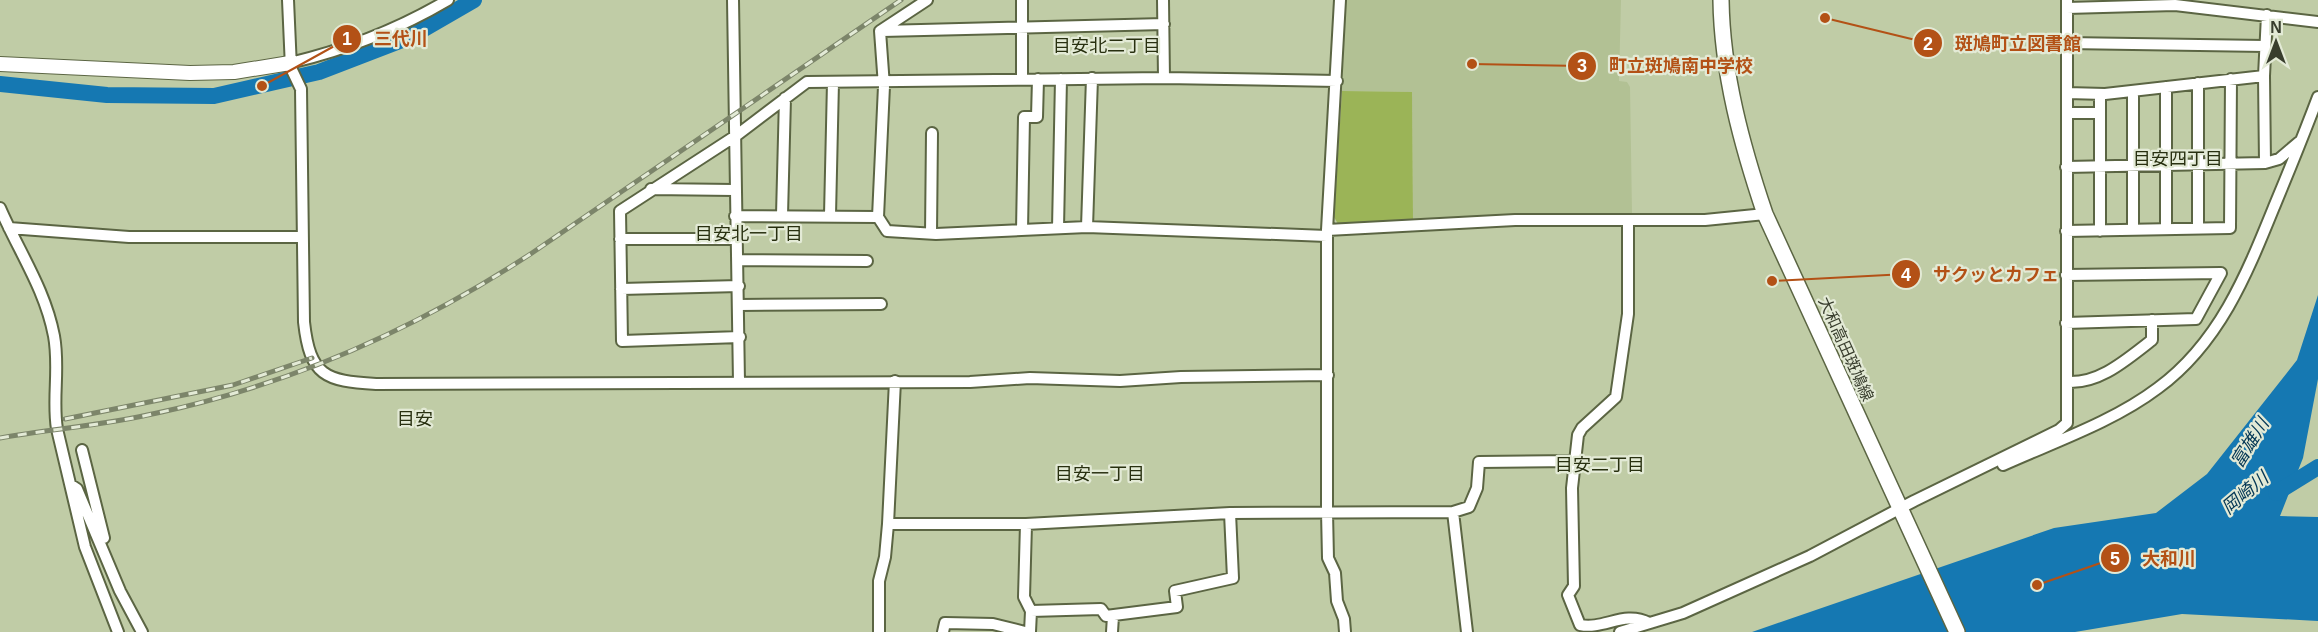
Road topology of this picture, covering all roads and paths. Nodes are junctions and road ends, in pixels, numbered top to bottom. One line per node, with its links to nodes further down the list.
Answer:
1 (288, 0): 18 (street)
2 (448, 0): 18 (street)
3 (733, 0): 39 (street)
4 (927, 0): 14 (street)
5 (1022, 0): 13 (street)
6 (1163, 0): 12 (street)
7 (1340, 0): 27 (street)
8 (1721, 0): 51 (main road, 大和高田斑鳩線)
9 (2067, 4): 10 (street); 15 (street)
10 (2267, 15): 11 (street); 16 (street)
11 (2318, 21)
12 (1164, 24): 13 (street); 21 (street)
13 (1022, 27): 14 (street); 23 (street)
14 (881, 31): 22 (street)
15 (2067, 43): 16 (street); 32 (street)
16 (2265, 46): 19 (street)
17 (0, 64): 18 (street)
18 (291, 66): 68 (street)
19 (2264, 76): 26 (street); 41 (street)
20 (1092, 78): 21 (street); 25 (street); 57 (street)
21 (1164, 78): 27 (street)
22 (882, 79): 23 (street); 28 (street); 55 (street)
23 (1022, 79): 24 (street)
24 (1038, 79): 25 (street); 62 (street)
25 (1061, 79): 59 (street)
26 (2231, 79): 29 (street); 42 (street)
27 (1336, 81): 67 (street)
28 (833, 82): 34 (street); 53 (street)
29 (2198, 83): 30 (street); 45 (street)
30 (2166, 87): 31 (street); 44 (street)
31 (2133, 91): 33 (street); 43 (street)
32 (2067, 93): 33 (street); 36 (street)
33 (2100, 94): 37 (street)
34 (785, 98): 39 (street); 52 (street)
35 (2318, 98): 40 (street)
36 (2067, 113): 37 (street); 46 (street)
37 (2100, 113): 47 (street)
38 (932, 133): 66 (street)
39 (737, 135): 48 (street); 49 (street)
40 (2301, 141): 41 (street); 88 (street)
41 (2265, 163): 42 (street)
42 (2231, 165): 45 (street); 61 (street)
43 (2132, 166): 44 (street); 47 (street); 63 (street)
44 (2166, 166): 45 (street); 60 (street)
45 (2198, 166): 61 (street)
46 (2066, 167): 47 (street); 64 (street)
47 (2100, 167): 65 (street)
48 (651, 189): 49 (street); 69 (street)
49 (734, 190): 54 (street)
50 (0, 208): 58 (street)
51 (1765, 214): 56 (street); 89 (main road, 大和高田斑鳩線)
52 (782, 215): 53 (street); 54 (street)
53 (830, 215): 55 (street)
54 (735, 216): 70 (street)
55 (878, 216): 66 (street)
56 (1628, 220): 67 (street); 86 (street)
57 (1087, 227): 59 (street); 67 (street)
58 (9, 228): 68 (street); 87 (street)
59 (1058, 228): 62 (street)
60 (2166, 229): 61 (street); 63 (street)
61 (2198, 229)
62 (1022, 230): 66 (street)
63 (2133, 230): 65 (street)
64 (2066, 231): 65 (street); 73 (street)
65 (2100, 231)
66 (931, 233)
67 (1327, 233): 81 (street)
68 (302, 237): 83 (street)
69 (620, 239): 70 (street); 75 (street)
70 (736, 239): 71 (street)
71 (737, 260): 72 (street); 74 (street)
72 (867, 261)
73 (2066, 275): 78 (street); 79 (street)
74 (739, 286): 75 (street); 77 (street)
75 (621, 289): 80 (street)
76 (881, 304): 77 (street)
77 (739, 305): 80 (street)
78 (2152, 320): 79 (street); 84 (street)
79 (2066, 323): 84 (street)
80 (740, 337): 83 (street)
81 (1328, 375): 82 (street); 90 (street)
82 (895, 381): 83 (street); 93 (street)
83 (739, 382)
84 (2067, 382): 88 (street)
85 (82, 450): 95 (street)
86 (1575, 461): 91 (street); 98 (street)
87 (69, 483): 95 (street); 99 (street)
88 (1914, 501): 89 (street)
89 (1898, 509): 98 (street); 109 (main road, 大和高田斑鳩線)
90 (1328, 512): 91 (street); 92 (street); 106 (street)
91 (1453, 512): 107 (street)
92 (1230, 513): 94 (street); 97 (street)
93 (888, 524): 94 (street); 101 (street)
94 (1026, 524): 96 (street)
95 (107, 559): 100 (street)
96 (1031, 610): 97 (street); 104 (street)
97 (1113, 616): 105 (street)
98 (1648, 623): 108 (street)
99 (118, 632)
100 (142, 632)
101 (879, 632)
102 (943, 632): 103 (street)
103 (1025, 632)
104 (1030, 632)
105 (1112, 632)
106 (1345, 632)
107 (1467, 632)
108 (1620, 632)
109 (1956, 632)

